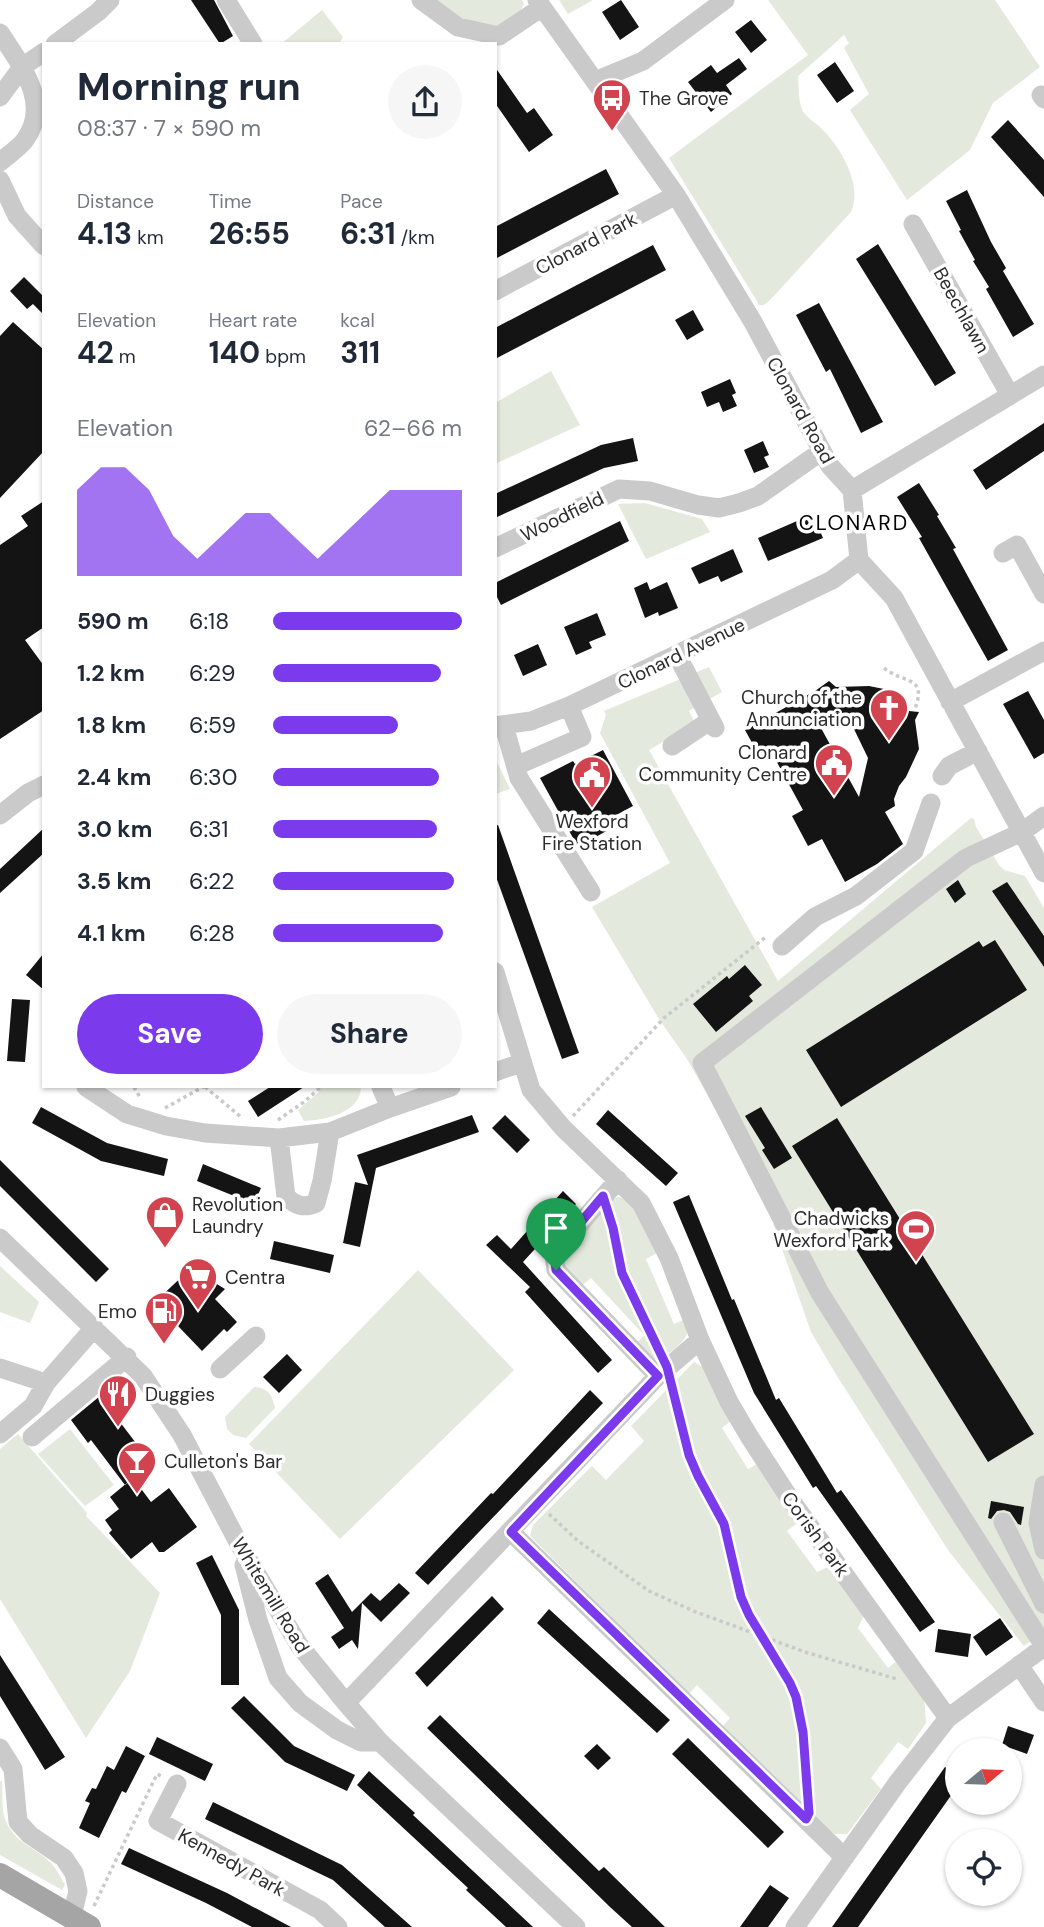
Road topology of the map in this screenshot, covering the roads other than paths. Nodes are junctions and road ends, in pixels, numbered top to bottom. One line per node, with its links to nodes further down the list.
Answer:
1 (110, 0): 7 (street)
2 (227, 0): 8 (street)
3 (421, 0): 5 (street)
4 (725, 0): 11 (street)
5 (539, 3): 11 (street, Clonard Road)
6 (0, 33): 10 (street)
7 (58, 42)
8 (252, 42)
9 (42, 53): 10 (street)
10 (22, 67): 12 (street); 13 (street)
11 (595, 81): 15 (street, Clonard Road)
12 (0, 97)
13 (0, 162)
14 (0, 180): 17 (street)
15 (676, 195): 18 (street, Clonard Park); 21 (street, Clonard Road)
16 (913, 224): 20 (street, Beechlawn)
17 (42, 244)
18 (497, 290)
19 (1044, 375): 20 (street)
20 (1010, 395): 22 (street)
21 (822, 451): 22 (street, Clonard Road); 23 (street, Woodfield)
22 (852, 490): 25 (street)
23 (497, 547)
24 (1003, 553): 26 (street)
25 (859, 560): 28 (street, Clonard Avenue); 29 (street)
26 (1044, 594)
27 (1044, 651): 29 (street)
28 (677, 655): 30 (street, Clonard Avenue); 32 (street)
29 (950, 702): 33 (street)
30 (569, 706): 31 (street, Clonard Avenue); 34 (street)
31 (500, 726): 34 (street)
32 (673, 746)
33 (978, 751): 35 (street); 40 (street)
34 (516, 766): 42 (street)
35 (942, 776)
36 (42, 786): 38 (street)
37 (931, 803): 43 (street)
38 (0, 815)
39 (1044, 816): 40 (street)
40 (1022, 832): 41 (street); 71 (street)
41 (1044, 873)
42 (591, 892)
43 (778, 939)
44 (497, 979): 45 (street, Corish Park)
45 (521, 1063): 46 (street); 53 (street, Corish Park)
46 (497, 1071)
47 (88, 1088): 52 (street)
48 (381, 1088): 50 (street)
49 (448, 1088): 50 (street)
50 (390, 1108): 51 (street)
51 (330, 1132): 52 (street); 52 (street)
52 (279, 1138)
53 (618, 1180): 57 (street, Corish Park); 61 (street)
54 (0, 1238): 55 (street, Whitemill Road)
55 (94, 1328): 58 (street, Whitemill Road); 62 (street)
56 (256, 1336): 60 (street)
57 (700, 1340): 61 (street); 75 (street, Corish Park)
58 (127, 1357): 64 (street); 68 (street, Whitemill Road)
59 (0, 1368): 62 (street)
60 (220, 1369)
61 (662, 1372): 67 (street)
62 (46, 1383): 63 (street)
63 (0, 1434)
64 (32, 1437)
65 (1044, 1485): 69 (street)
66 (1003, 1522): 70 (street)
67 (511, 1532): 74 (street); 79 (street)
68 (239, 1544): 74 (street, Whitemill Road); 76 (street)
69 (1044, 1550)
70 (1044, 1604)
71 (1044, 1646): 72 (street)
72 (1020, 1665): 73 (street); 75 (street)
73 (1044, 1702)
74 (346, 1703): 76 (street, Whitemill Road)
75 (948, 1718): 79 (street)
76 (380, 1741): 83 (street, Whitemill Road)
77 (0, 1748): 81 (street)
78 (177, 1784): 82 (street, Kennedy Park)
79 (844, 1857): 84 (street)
80 (0, 1875): 81 (main road)
81 (80, 1922)
82 (338, 1927)
83 (576, 1927)
84 (795, 1927)

